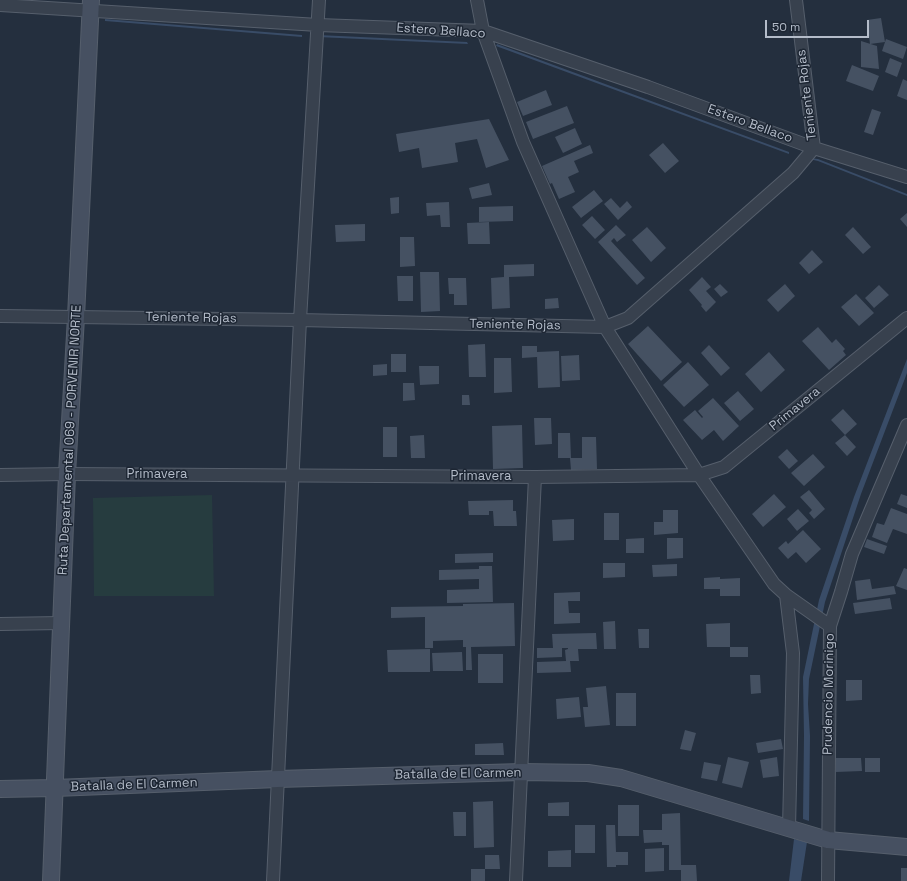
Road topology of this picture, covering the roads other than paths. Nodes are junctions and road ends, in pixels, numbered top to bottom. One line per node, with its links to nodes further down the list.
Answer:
1 (319, 0): 6 (street)
2 (477, 0): 7 (street)
3 (796, 0): 8 (street, Teniente Rojas)
4 (91, 5): 5 (street, Estero Bellaco); 6 (street, Estero Bellaco); 11 (street, Ruta Departamental 069 - PORVENIR NORTE)
5 (0, 6)
6 (318, 25): 7 (street, Estero Bellaco); 13 (street)
7 (483, 31): 8 (street, Estero Bellaco); 14 (street)
8 (814, 148): 9 (street, Estero Bellaco); 14 (street, Teniente Rojas)
9 (907, 177)
10 (0, 316): 11 (street, Teniente Rojas)
11 (76, 317): 13 (street, Teniente Rojas); 16 (street, Ruta Departamental 069 - PORVENIR NORTE)
12 (907, 318): 19 (street, Primavera)
13 (300, 320): 14 (street, Teniente Rojas); 18 (street)
14 (605, 327): 19 (street)
15 (907, 425): 23 (street, Prudencio Morinigo)
16 (67, 474): 17 (street, Primavera); 18 (street, Primavera); 22 (street, Ruta Departamental 069 - PORVENIR NORTE)
17 (0, 475)
18 (293, 475): 20 (street, Primavera); 26 (street)
19 (698, 475): 20 (street, Primavera); 21 (street)
20 (535, 477): 25 (street)
21 (786, 595): 23 (street); 29 (street)
22 (61, 623): 24 (street); 27 (street, Ruta Departamental 069 - PORVENIR NORTE)
23 (826, 623): 30 (street, Prudencio Morinigo)
24 (0, 624)
25 (522, 772): 26 (street, Batalla de El Carmen); 29 (street, Batalla de El Carmen); 34 (street)
26 (278, 779): 27 (street, Batalla de El Carmen); 33 (street)
27 (55, 788): 28 (street, Batalla de El Carmen); 32 (street, Ruta Departamental 069 - PORVENIR NORTE)
28 (0, 789)
29 (789, 828): 30 (street, Batalla de El Carmen)
30 (828, 840): 31 (street, Batalla de El Carmen); 35 (street, Prudencio Morinigo)
31 (907, 846)
32 (51, 881)
33 (273, 881)
34 (516, 881)
35 (828, 881)

